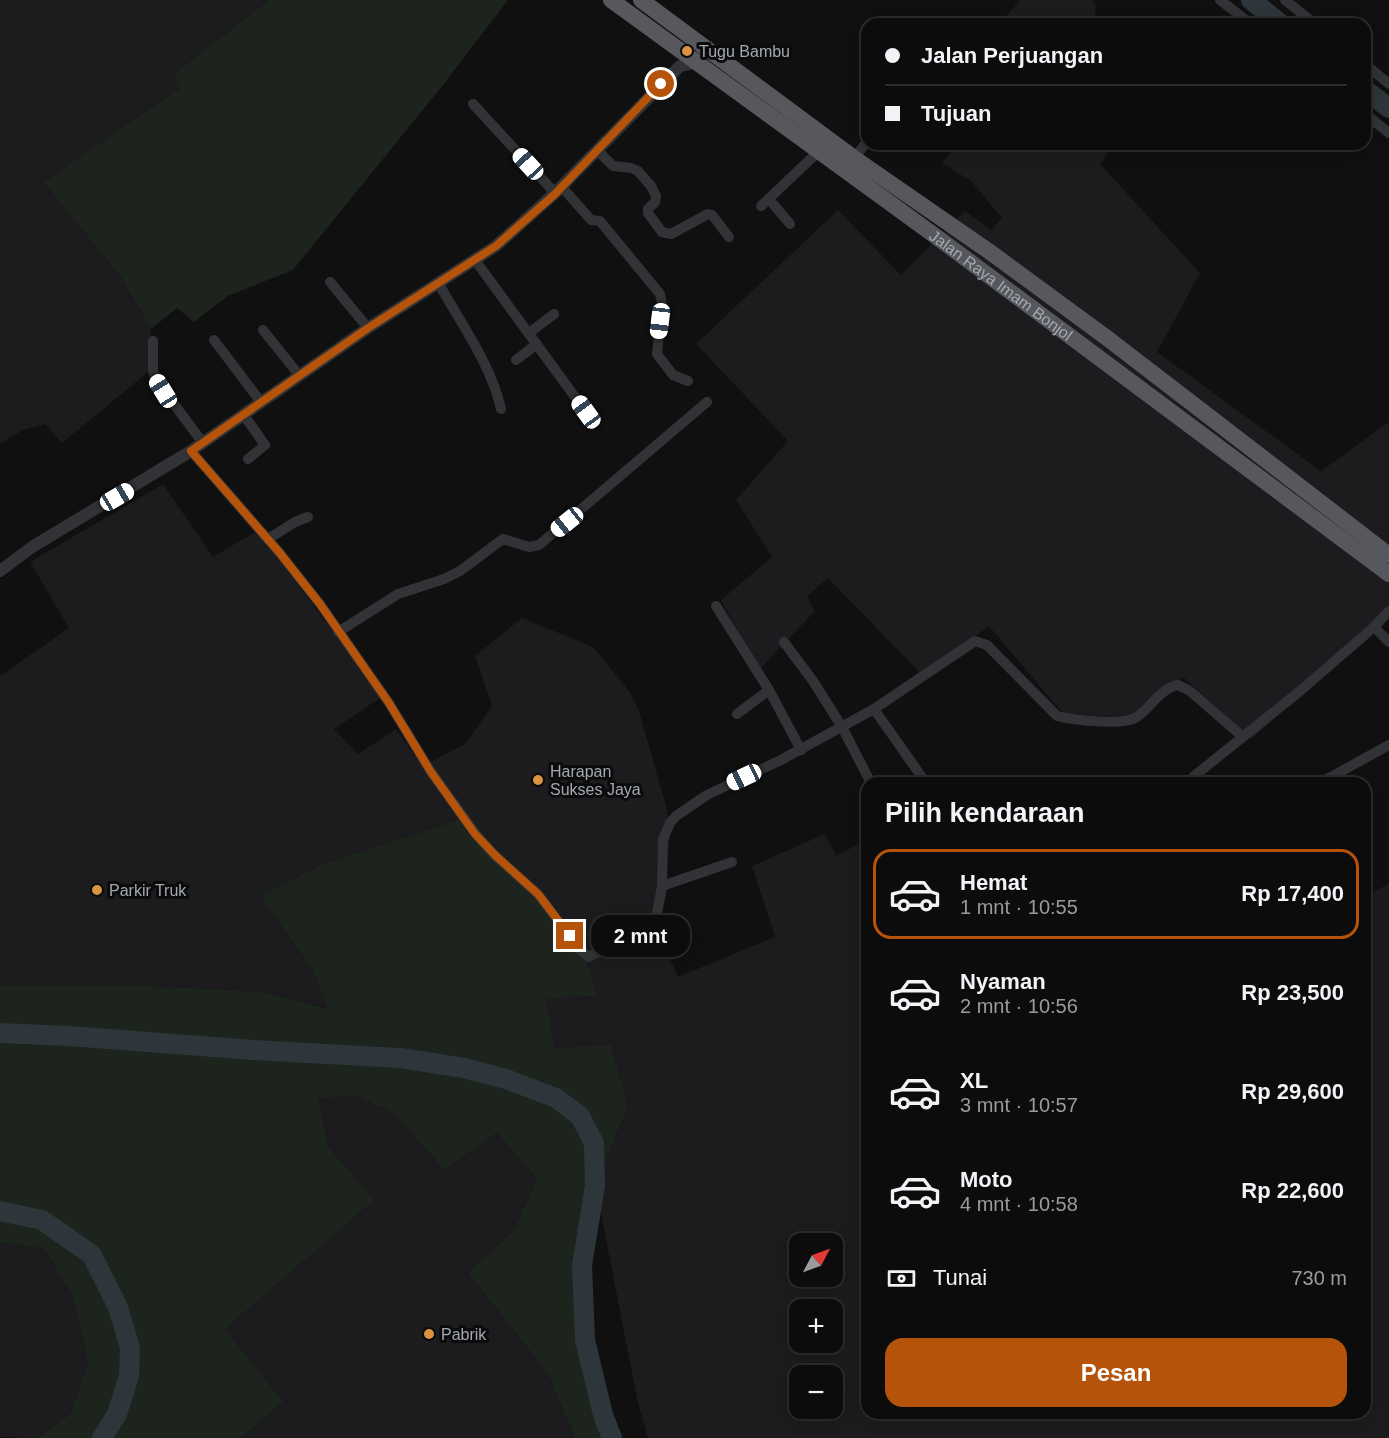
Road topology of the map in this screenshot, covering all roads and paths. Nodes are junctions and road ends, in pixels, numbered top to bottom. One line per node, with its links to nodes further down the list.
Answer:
1 (611, 0): 7 (highway, Jalan Raya Imam Bonjol)
2 (641, 0): 7 (highway, Jalan Raya Imam Bonjol)
3 (1220, 0): 5 (street)
4 (1284, 0): 6 (street)
5 (1243, 18)
6 (1307, 18)
7 (682, 42): 8 (highway, Jalan Raya Imam Bonjol); 8 (street)
8 (693, 59): 15 (street); 16 (highway, Jalan Raya Imam Bonjol); 17 (highway, Jalan Raya Imam Bonjol)
9 (1371, 69): 10 (street)
10 (1389, 84)
11 (473, 104): 18 (street)
12 (1371, 119): 13 (street)
13 (1389, 133)
14 (861, 149): 17 (street)
15 (597, 150): 18 (street); 20 (street)
16 (818, 152): 19 (street); 46 (highway, Jalan Raya Imam Bonjol)
17 (854, 158): 44 (highway, Jalan Raya Imam Bonjol)
18 (559, 190): 21 (street); 33 (street)
19 (790, 224)
20 (729, 237)
21 (475, 260): 23 (street); 27 (street)
22 (330, 282): 25 (street)
23 (439, 284): 25 (street); 36 (street)
24 (555, 314): 27 (street)
25 (368, 328): 32 (street)
26 (263, 330): 32 (street)
27 (529, 333): 30 (street)
28 (214, 340): 34 (street)
29 (153, 341): 39 (street)
30 (537, 344): 31 (street); 37 (street)
31 (516, 360)
32 (299, 375): 34 (street)
33 (688, 381)
34 (261, 402): 38 (street)
35 (706, 402): 50 (street)
36 (501, 409)
37 (586, 412)
38 (243, 414): 39 (street); 41 (street)
39 (203, 443): 40 (street)
40 (191, 451): 43 (street); 45 (street)
41 (248, 459)
42 (308, 517): 43 (street)
43 (268, 539): 50 (street)
44 (1389, 555)
45 (0, 572)
46 (1389, 574)
47 (716, 606): 53 (street)
48 (1389, 611): 49 (street)
49 (1374, 627): 52 (street); 57 (street)
50 (338, 632): 65 (street)
51 (784, 642): 56 (street)
52 (1389, 642)
53 (769, 690): 55 (street); 59 (street)
54 (874, 709): 56 (street); 57 (street); 61 (street)
55 (737, 714)
56 (842, 727): 59 (street); 60 (street)
57 (1243, 737): 62 (street)
58 (1389, 744): 63 (street)
59 (801, 750): 65 (street)
60 (868, 777)
61 (922, 777)
62 (1193, 777)
63 (1331, 777)
64 (732, 862): 65 (street)
65 (662, 886)

